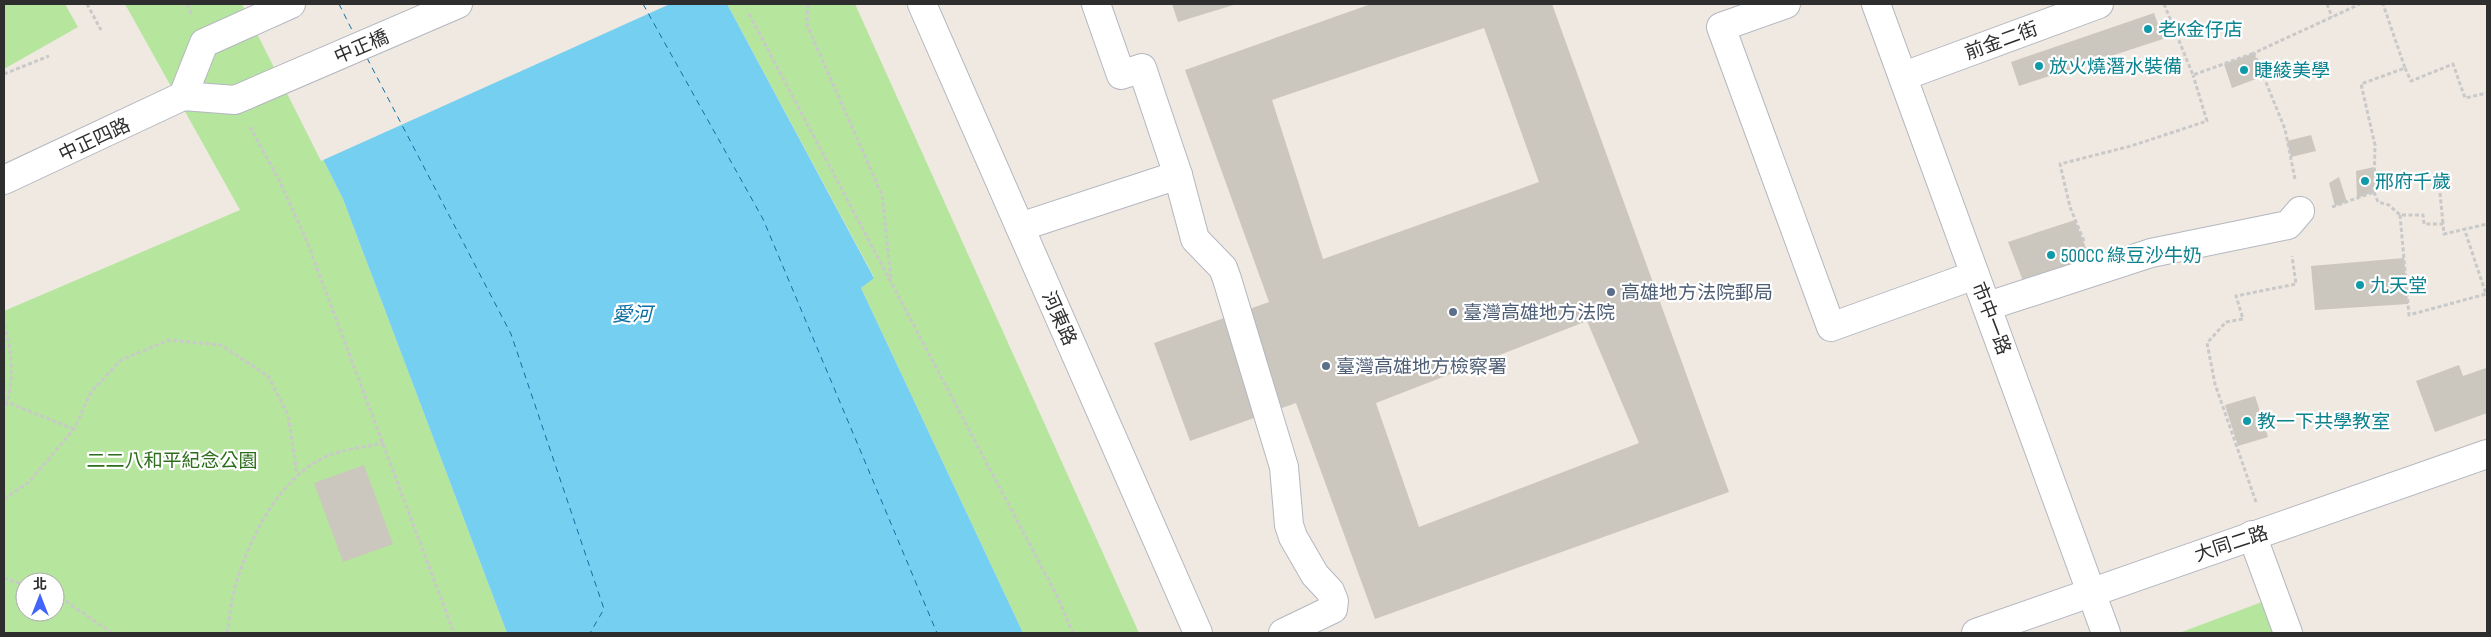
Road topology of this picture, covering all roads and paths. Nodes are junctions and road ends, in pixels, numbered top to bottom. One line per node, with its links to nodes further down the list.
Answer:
1 (87, 4): 16 (path)
2 (291, 4): 25 (street)
3 (458, 4): 23 (street, 中正橋)
4 (808, 4): 39 (path)
5 (922, 4): 35 (street, 河東路)
6 (1096, 4): 26 (street)
7 (1786, 4): 38 (street)
8 (1876, 4): 21 (street, 市中一路)
9 (2099, 4): 21 (street, 前金二街)
10 (2164, 4): 22 (path)
11 (2327, 4): 15 (path)
12 (2360, 4): 15 (path)
13 (2383, 4): 19 (path)
14 (749, 14): 39 (path)
15 (2332, 17): 17 (path)
16 (101, 30)
17 (2254, 53): 22 (path); 32 (path)
18 (49, 56): 20 (path)
19 (2405, 68): 24 (path); 29 (path)
20 (4, 74)
21 (1904, 76): 38 (street, 市中一路)
22 (2193, 76): 37 (path)
23 (263, 88): 25 (street, 中正四路)
24 (2487, 93)
25 (183, 96): 27 (street, 中正四路)
26 (1178, 175): 35 (street); 58 (street)
27 (4, 180)
28 (279, 180): 46 (path)
29 (2374, 192): 31 (path); 32 (path)
30 (2440, 193): 33 (path)
31 (2400, 215): 33 (path); 40 (path)
32 (2294, 218): 37 (street); 50 (path)
33 (2443, 224): 36 (path)
34 (2487, 224): 36 (path)
35 (1020, 227): 57 (street, 河東路)
36 (2465, 231): 40 (path)
37 (2097, 271): 41 (street)
38 (1975, 275): 41 (street, 市中一路)
39 (891, 281): 56 (path)
40 (2486, 295)
41 (1988, 306): 51 (street, 市中一路)
42 (4, 325): 43 (path)
43 (6, 402): 44 (path); 45 (path)
44 (4, 409)
45 (74, 429): 48 (path); 49 (path)
46 (383, 443): 48 (path); 55 (path)
47 (2487, 454): 50 (street, 大同二路)
48 (297, 474): 54 (path)
49 (4, 499)
50 (2260, 533): 51 (street, 大同二路); 61 (street)
51 (2092, 591): 59 (street, 大同二路); 60 (street, 市中一路)
52 (65, 601): 53 (path)
53 (112, 633)
54 (227, 633)
55 (454, 633)
56 (1073, 633)
57 (1198, 633)
58 (1283, 633)
59 (1976, 633)
60 (2106, 633)
61 (2288, 633)

